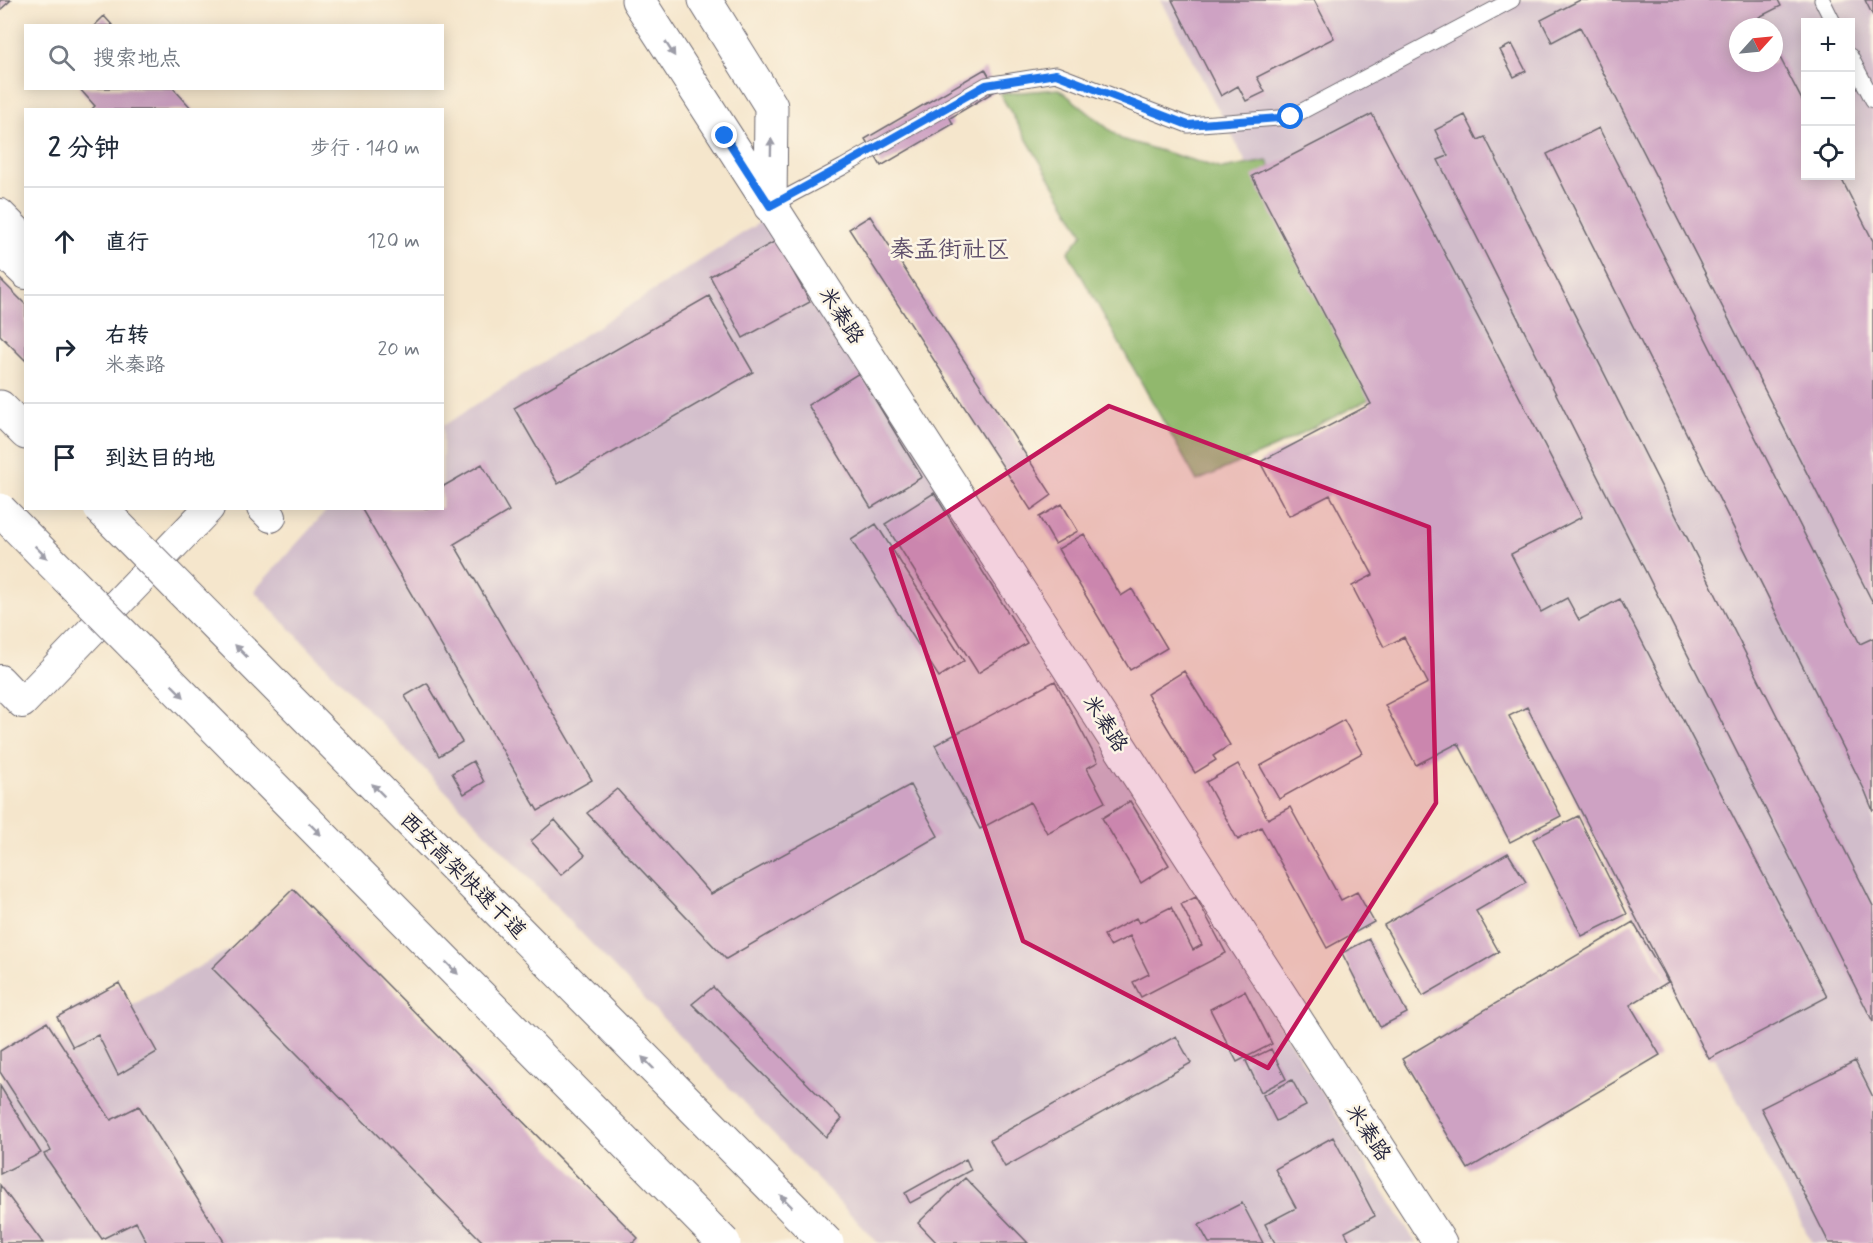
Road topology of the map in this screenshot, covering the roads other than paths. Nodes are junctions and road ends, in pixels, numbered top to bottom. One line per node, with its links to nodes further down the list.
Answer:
1 (638, 0): 8 (main road, 米秦路, one-way to 8)
2 (705, 0): 8 (main road, one-way to 2)
3 (1512, 0): 8 (lane)
4 (1822, 0): 5 (lane)
5 (1831, 18)
6 (1855, 64): 7 (lane)
7 (1873, 100)
8 (770, 206): 21 (main road, 米秦路)
9 (0, 214): 10 (street)
10 (24, 238)
11 (0, 249): 12 (street)
12 (24, 272)
13 (0, 407): 14 (main road)
14 (24, 431)
15 (0, 510): 19 (main road, one-way to 19, bridge)
16 (102, 510): 20 (main road, 西安高架快速干道, one-way to 16, bridge)
17 (207, 510): 18 (street)
18 (0, 680)
19 (724, 1243)
20 (827, 1243)
21 (1440, 1243)

